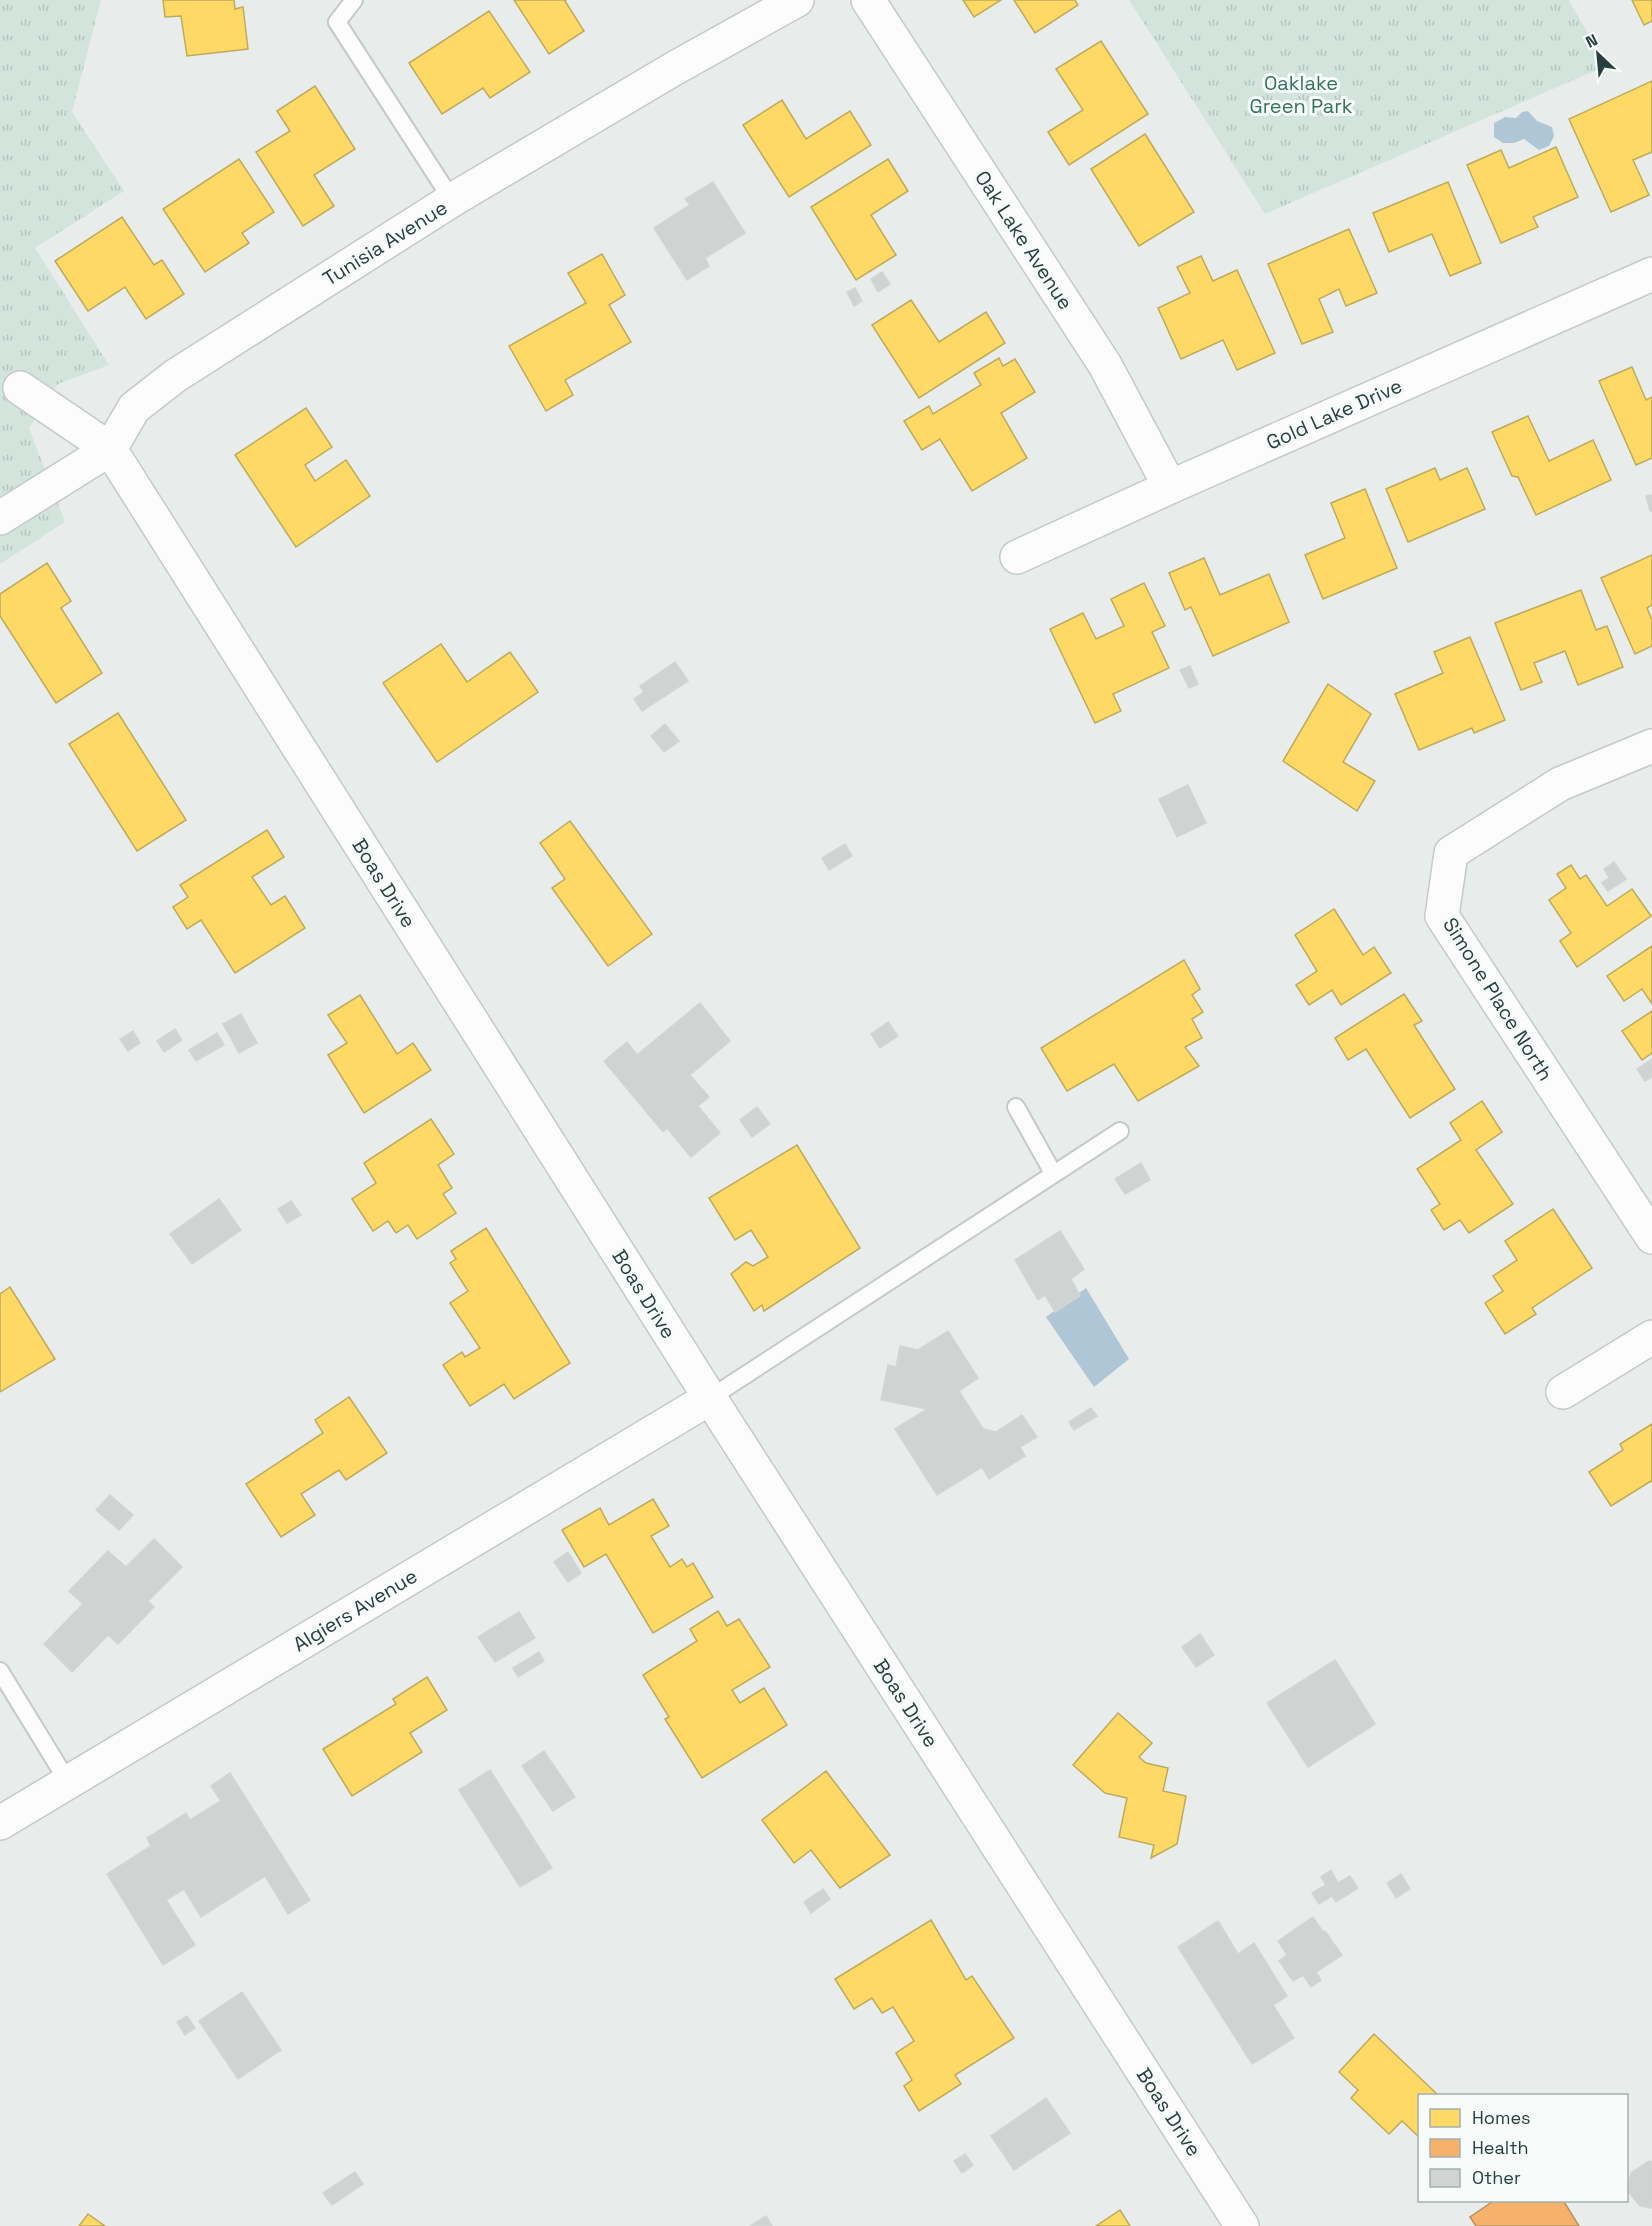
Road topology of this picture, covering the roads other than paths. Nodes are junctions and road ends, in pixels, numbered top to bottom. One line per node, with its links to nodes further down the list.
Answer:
1 (354, 0): 4 (lane)
2 (798, 0): 4 (street, Tunisia Avenue)
3 (868, 0): 8 (street, Oak Lake Avenue)
4 (452, 200): 7 (street, Tunisia Avenue)
5 (1652, 274): 8 (street, Gold Lake Drive)
6 (21, 388): 7 (street, Boas Drive)
7 (110, 449): 9 (street, Tunisia Avenue); 18 (street, Boas Drive)
8 (1170, 486): 10 (street, Gold Lake Drive)
9 (0, 518)
10 (1017, 557)
11 (1652, 746): 15 (street, Simone Place North)
12 (1016, 1107): 14 (lane)
13 (1120, 1131): 14 (lane)
14 (1053, 1173): 18 (lane)
15 (1652, 1237)
16 (1652, 1337): 17 (street)
17 (1563, 1392)
18 (710, 1398): 20 (street, Algiers Avenue); 22 (street, Boas Drive)
19 (0, 1671): 20 (lane)
20 (68, 1782): 21 (street, Algiers Avenue)
21 (0, 1823)
22 (1242, 2226)

